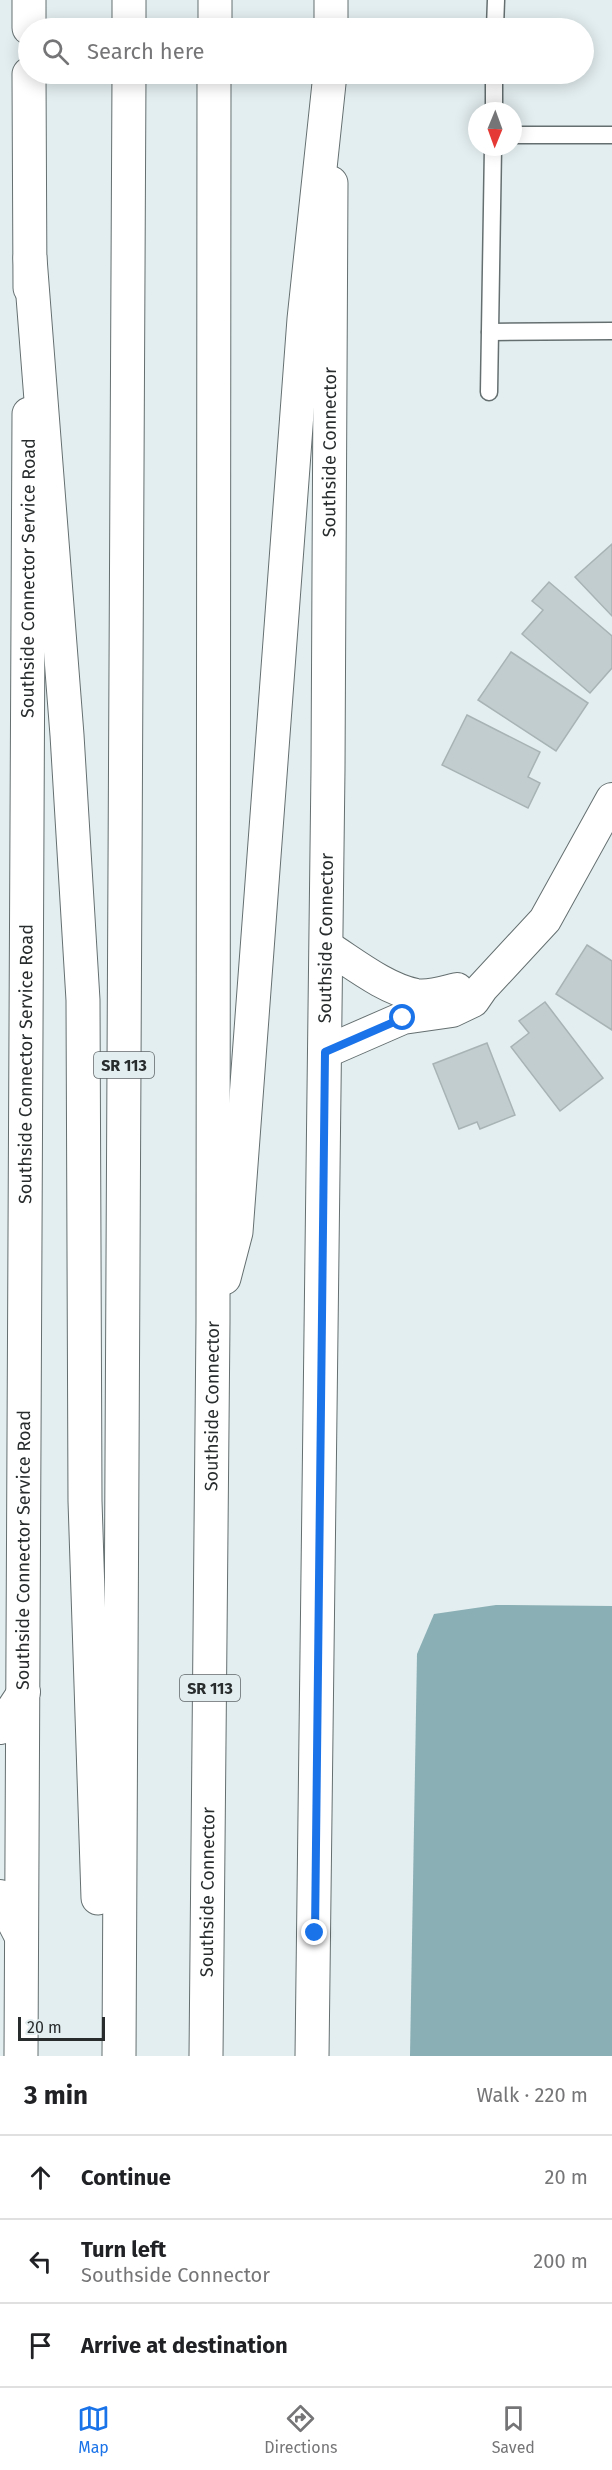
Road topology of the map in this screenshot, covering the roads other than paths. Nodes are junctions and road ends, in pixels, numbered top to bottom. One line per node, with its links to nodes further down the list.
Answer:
1 (29, 0): 6 (main road)
2 (129, 0): 7 (main road)
3 (215, 0): 8 (main road)
4 (331, 0): 9 (main road)
5 (496, 0): 10 (lane)
6 (29, 18)
7 (129, 18)
8 (215, 18)
9 (331, 18)
10 (495, 18)
11 (29, 84): 21 (main road, Southside Connector Service Road)
12 (129, 84): 36 (main road, SR 113)
13 (214, 84): 29 (main road, Southside Connector / SR 113)
14 (329, 84): 29 (main road)
15 (330, 84): 26 (main road, Southside Connector)
16 (494, 84): 17 (lane)
17 (494, 102)
18 (522, 135): 19 (lane)
19 (612, 135)
20 (493, 156): 23 (lane)
21 (30, 258): 30 (main road, Southside Connector Service Road); 35 (main road)
22 (612, 330): 23 (lane)
23 (490, 332): 24 (lane)
24 (489, 392)
25 (612, 800): 27 (street)
26 (326, 946): 27 (street); 28 (main road, Southside Connector)
27 (482, 988): 28 (street)
28 (325, 1052): 38 (main road, Southside Connector)
29 (213, 1321): 37 (main road, Southside Connector / SR 113)
30 (24, 1692): 31 (street); 33 (main road, Southside Connector Service Road)
31 (0, 1728)
32 (0, 1896): 33 (street)
33 (22, 1939): 34 (main road, Southside Connector Service Road)
34 (21, 2056)
35 (103, 2056)
36 (119, 2056)
37 (206, 2056)
38 (312, 2056)

